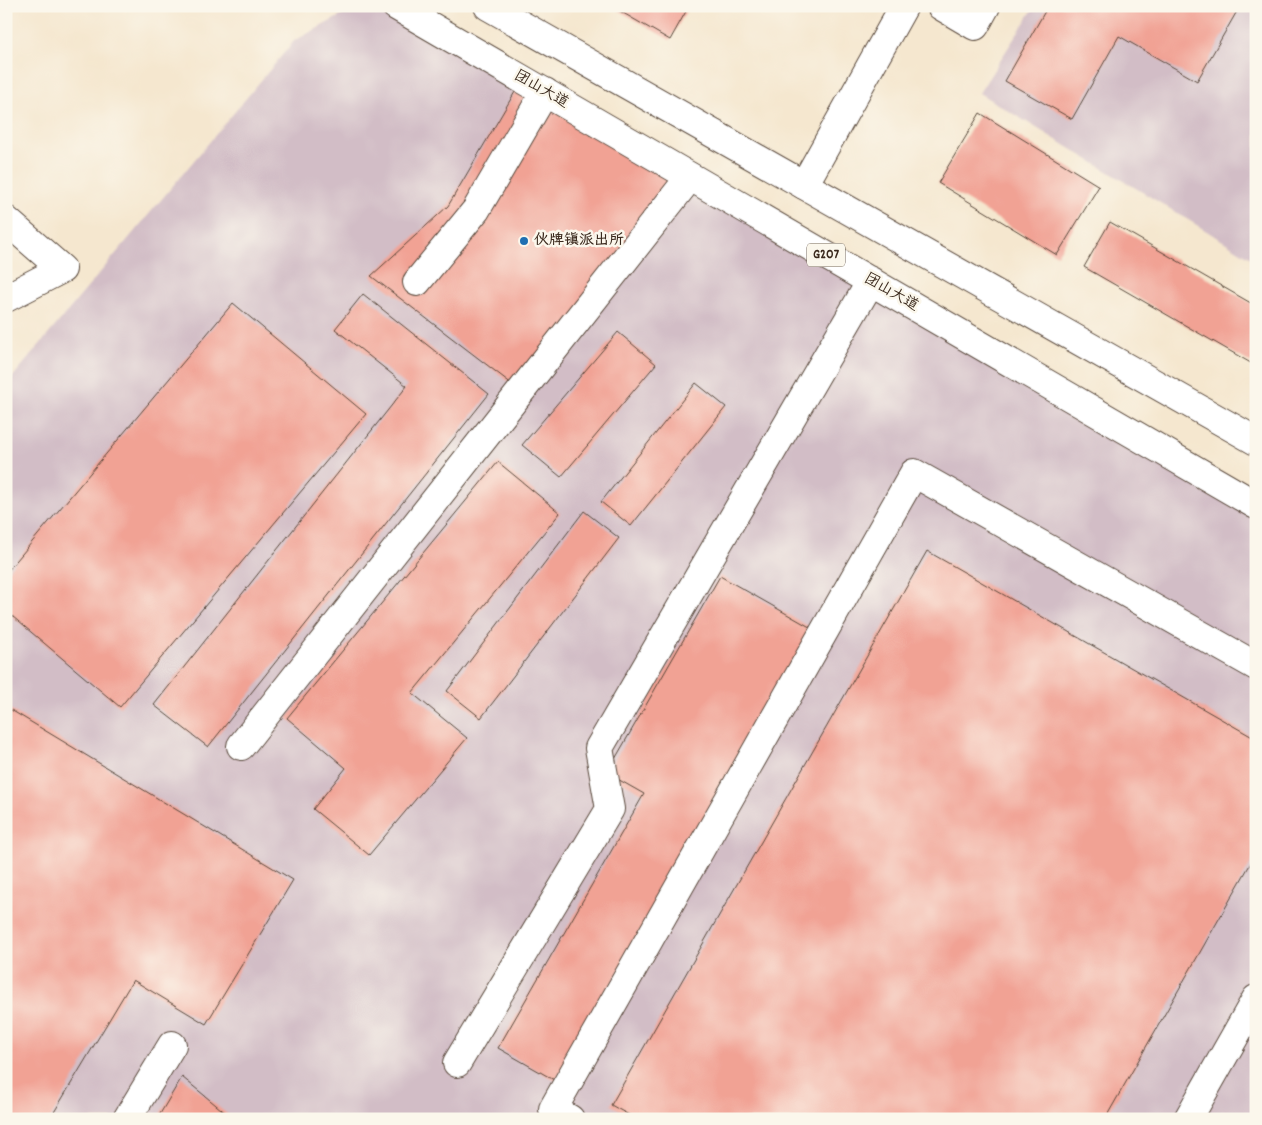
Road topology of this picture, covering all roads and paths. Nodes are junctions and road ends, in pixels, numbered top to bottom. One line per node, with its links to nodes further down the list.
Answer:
1 (396, 6): 6 (main road, 团山大道 / G207)
2 (488, 6): 8 (main road)
3 (904, 6): 8 (main road)
4 (941, 6): 5 (main road)
5 (986, 6)
6 (545, 92): 7 (main road, 团山大道 / G207); 11 (main road)
7 (690, 177): 10 (main road, 团山大道 / G207); 16 (main road)
8 (804, 185): 13 (main road)
9 (6, 220): 12 (main road)
10 (871, 281): 14 (main road, 团山大道 / G207); 19 (main road)
11 (417, 282)
12 (6, 298)
13 (1256, 441)
14 (1256, 504)
15 (1256, 666): 21 (main road)
16 (241, 746)
17 (1256, 999): 22 (main road)
18 (172, 1045): 20 (main road)
19 (457, 1063)
20 (127, 1119)
21 (570, 1119)
22 (1188, 1119)

